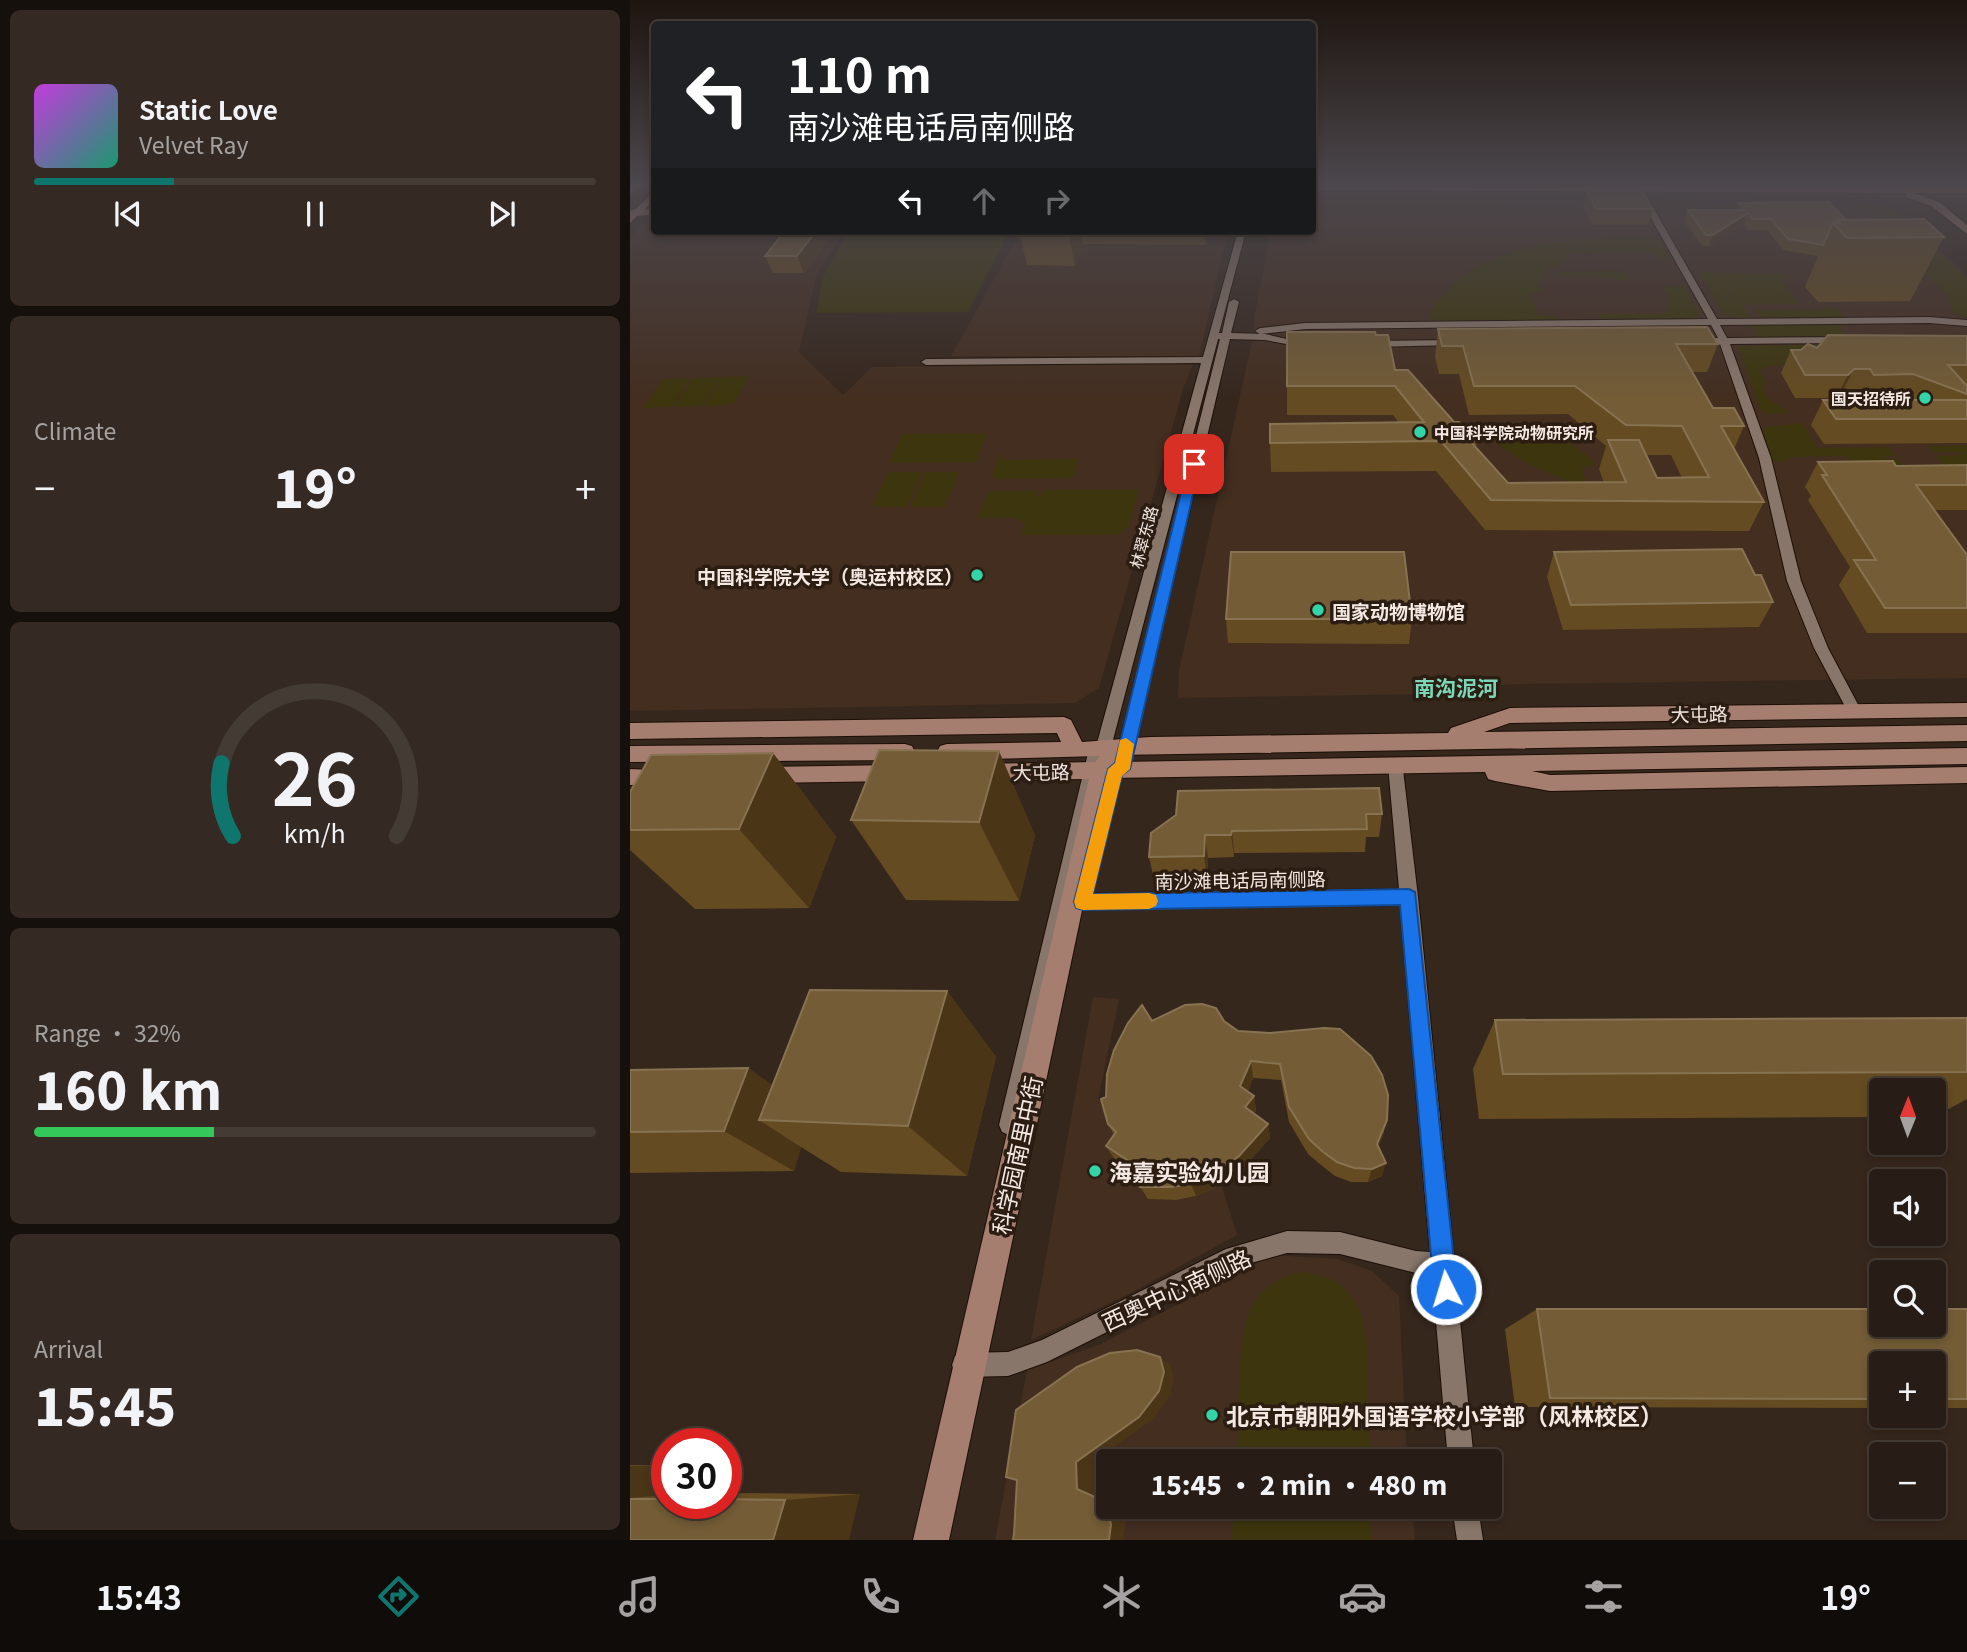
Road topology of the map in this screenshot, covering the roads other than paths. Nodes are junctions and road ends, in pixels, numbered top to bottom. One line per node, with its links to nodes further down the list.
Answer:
1 (1237, 255): 7 (street, 林翠东路)
2 (1244, 255): 7 (street, 林翠东路)
3 (1676, 255): 4 (street)
4 (1715, 323): 5 (street); 6 (street); 10 (street)
5 (1965, 324)
6 (1305, 326): 7 (street); 12 (street)
7 (1220, 333): 12 (street); 15 (street, 林翠东路); 25 (street, 林翠东路)
8 (1861, 340): 10 (street)
9 (1690, 341): 10 (street)
10 (1724, 341): 18 (street)
11 (1471, 343): 13 (street)
12 (1303, 344): 14 (street)
13 (1362, 344)
14 (1322, 345)
15 (1207, 360): 16 (street); 25 (street, 林翠东路)
16 (926, 362)
17 (1967, 710): 18 (street, 大屯路)
18 (1855, 712): 21 (street, 大屯路)
19 (630, 731): 22 (street)
20 (1967, 733): 21 (street, 大屯路)
21 (1436, 740): 25 (street, 大屯路)
22 (1075, 750): 23 (street, 大屯路); 25 (street, 大屯路)
23 (630, 754)
24 (1967, 756): 26 (street, 大屯路)
25 (1108, 760): 27 (street, 大屯路); 29 (street, 大屯路); 35 (street, 科学园南里中街); 37 (street)
26 (1451, 764): 27 (street, 大屯路); 31 (street, 大屯路)
27 (1396, 765): 34 (street)
28 (918, 773): 30 (street)
29 (944, 773)
30 (743, 775)
31 (1967, 775)
32 (690, 776): 33 (street)
33 (630, 777)
34 (1409, 897): 35 (street, 南沙滩电话局南侧路); 36 (street)
35 (1077, 902): 37 (street, 科学园南里中街)
36 (1443, 1264): 37 (street, 西奥中心南侧路); 38 (street)
37 (969, 1365): 40 (street); 41 (street, 科学园南里中街); 42 (street)
38 (1460, 1449)
39 (1467, 1519): 43 (street)
40 (915, 1540)
41 (931, 1540)
42 (945, 1540)
43 (1470, 1540)

